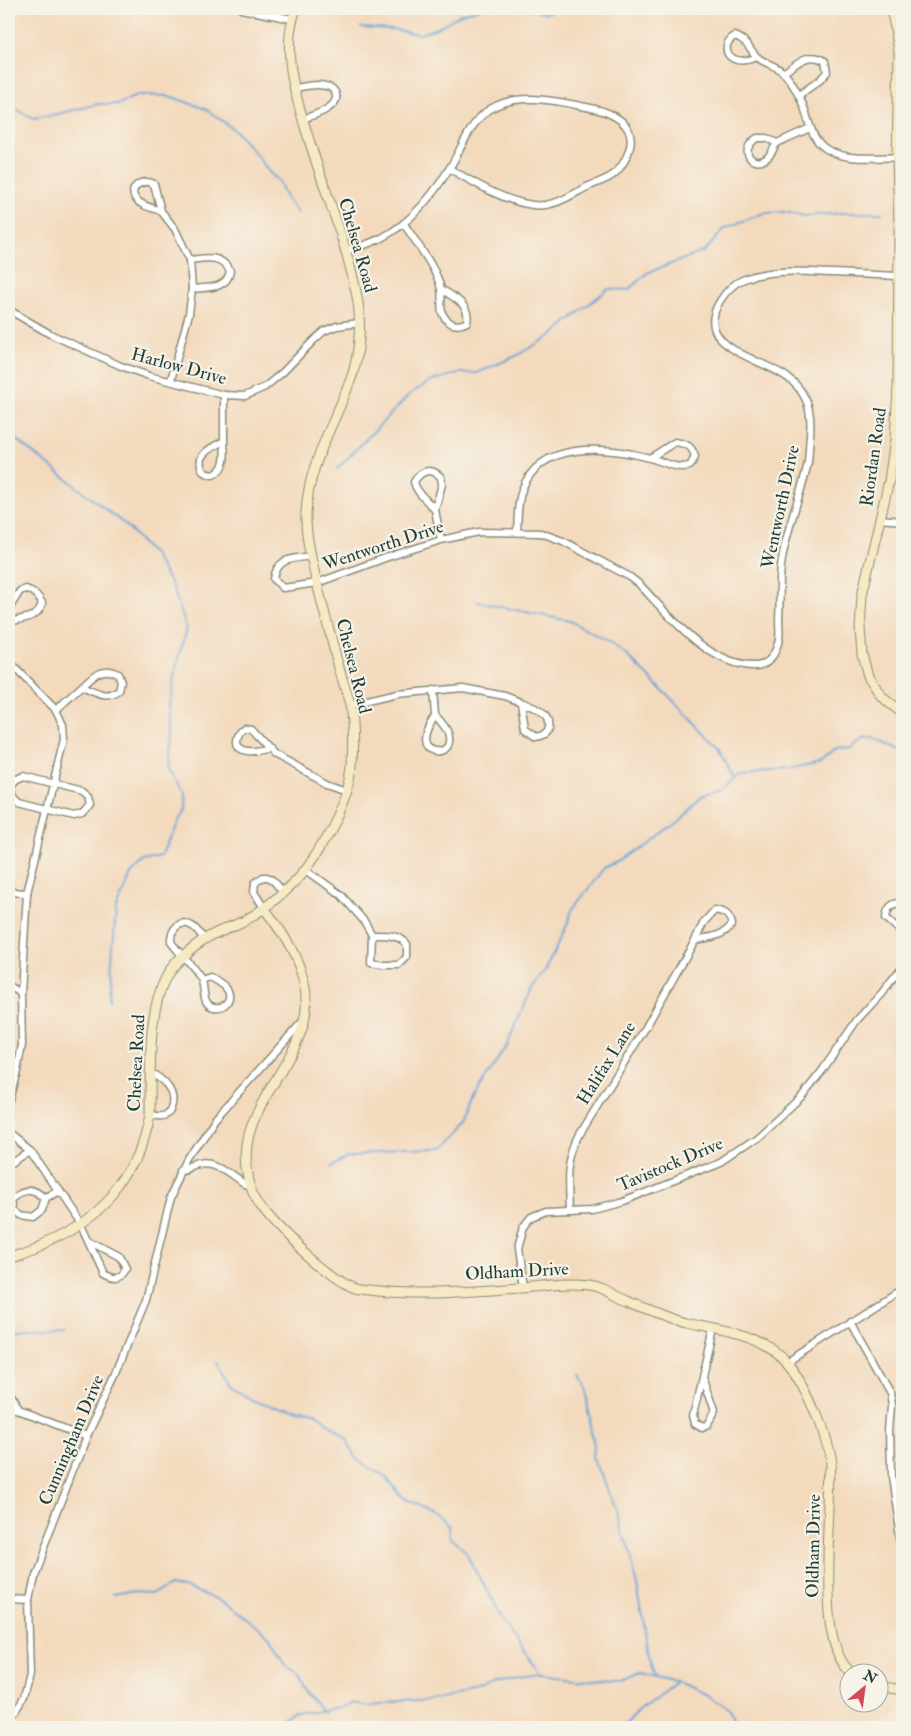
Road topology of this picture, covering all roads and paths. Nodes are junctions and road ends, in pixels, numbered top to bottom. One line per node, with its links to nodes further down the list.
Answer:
1 (241, 9): 4 (street)
2 (296, 9): 4 (street, Chelsea Road)
3 (895, 15): 5 (street, Riordan Road)
4 (292, 19): 8 (street, Chelsea Road)
5 (899, 28): 10 (street, Riordan Road)
6 (757, 57): 6 (street); 7 (street)
7 (784, 73): 9 (street); 9 (street)
8 (294, 88): 11 (street, Chelsea Road); 11 (street)
9 (799, 95): 12 (street)
10 (901, 100): 14 (street, Riordan Road)
11 (302, 119): 18 (street, Chelsea Road)
12 (810, 128): 13 (street); 14 (street)
13 (777, 143): 13 (street)
14 (899, 158): 20 (street, Riordan Road)
15 (450, 169): 15 (street); 17 (street)
16 (161, 211): 16 (street); 19 (street)
17 (404, 224): 18 (street); 22 (street)
18 (345, 251): 24 (street, Chelsea Road)
19 (190, 260): 21 (street); 21 (street)
20 (898, 276): 25 (street, Riordan Road); 33 (street, Wentworth Drive)
21 (192, 288): 26 (street)
22 (441, 289): 22 (street)
23 (9, 310): 26 (street, Harlow Drive)
24 (359, 323): 27 (street, Harlow Drive); 35 (street, Chelsea Road)
25 (900, 332): 31 (street, Riordan Road)
26 (172, 380): 27 (street, Harlow Drive)
27 (224, 395): 28 (street)
28 (224, 441): 28 (street)
29 (650, 458): 29 (street); 33 (street)
30 (434, 510): 30 (street); 34 (street)
31 (880, 519): 32 (street); 45 (street, Riordan Road)
32 (902, 521)
33 (517, 532): 34 (street, Wentworth Drive)
34 (441, 540): 36 (street, Wentworth Drive)
35 (311, 556): 36 (street, Chelsea Road); 36 (street, Wentworth Drive)
36 (317, 583): 43 (street, Chelsea Road)
37 (9, 616): 38 (street)
38 (9, 622)
39 (9, 662): 44 (street)
40 (81, 687): 40 (street); 44 (street)
41 (433, 690): 42 (street); 43 (street); 46 (street)
42 (521, 702): 42 (street)
43 (350, 705): 49 (street, Chelsea Road)
44 (56, 710): 48 (street)
45 (902, 713)
46 (435, 715): 46 (street)
47 (268, 748): 47 (street); 49 (street)
48 (53, 784): 50 (street); 50 (street); 50 (street)
49 (347, 790): 51 (street, Chelsea Road)
50 (46, 809): 54 (street)
51 (305, 869): 53 (street, Chelsea Road); 58 (street)
52 (9, 892): 54 (street)
53 (282, 892): 56 (street, Chelsea Road); 56 (street)
54 (27, 893): 65 (street)
55 (902, 903): 57 (street)
56 (264, 908): 59 (street, Chelsea Road); 66 (street, Oldham Drive)
57 (902, 932)
58 (372, 934): 58 (street)
59 (204, 939): 61 (street, Chelsea Road); 61 (street)
60 (695, 940): 60 (street, Halifax Lane); 77 (street, Halifax Lane)
61 (182, 957): 63 (street); 67 (street, Chelsea Road)
62 (902, 967): 77 (street, Tavistock Drive)
63 (202, 980): 63 (street)
64 (9, 986): 65 (street)
65 (21, 992): 68 (street)
66 (303, 1021): 73 (street, Cunningham Drive); 74 (street, Oldham Drive)
67 (151, 1073): 69 (street, Chelsea Road); 69 (street)
68 (9, 1100)
69 (150, 1115): 78 (street, Chelsea Road)
70 (9, 1132): 71 (street)
71 (30, 1150): 72 (street); 75 (street)
72 (9, 1164)
73 (183, 1170): 74 (street); 90 (street, Cunningham Drive)
74 (250, 1185): 81 (street, Oldham Drive)
75 (58, 1191): 76 (street); 78 (street)
76 (46, 1198): 76 (street)
77 (570, 1210): 81 (street, Tavistock Drive)
78 (81, 1225): 79 (street); 80 (street, Chelsea Road)
79 (89, 1241): 79 (street)
80 (9, 1256)
81 (522, 1288): 84 (street, Oldham Drive)
82 (902, 1289): 83 (street)
83 (850, 1322): 85 (street); 91 (street)
84 (712, 1329): 85 (street, Oldham Drive); 86 (street)
85 (787, 1362): 95 (street, Oldham Drive)
86 (702, 1377): 86 (street)
87 (9, 1394): 89 (street)
88 (9, 1408): 89 (street)
89 (18, 1410): 90 (street)
90 (86, 1436): 94 (street, Cunningham Drive)
91 (901, 1536): 92 (street)
92 (902, 1549)
93 (9, 1599): 94 (street)
94 (28, 1600): 98 (street, Cunningham Drive)
95 (844, 1664)
96 (888, 1688): 97 (street)
97 (902, 1690)
98 (9, 1724)

